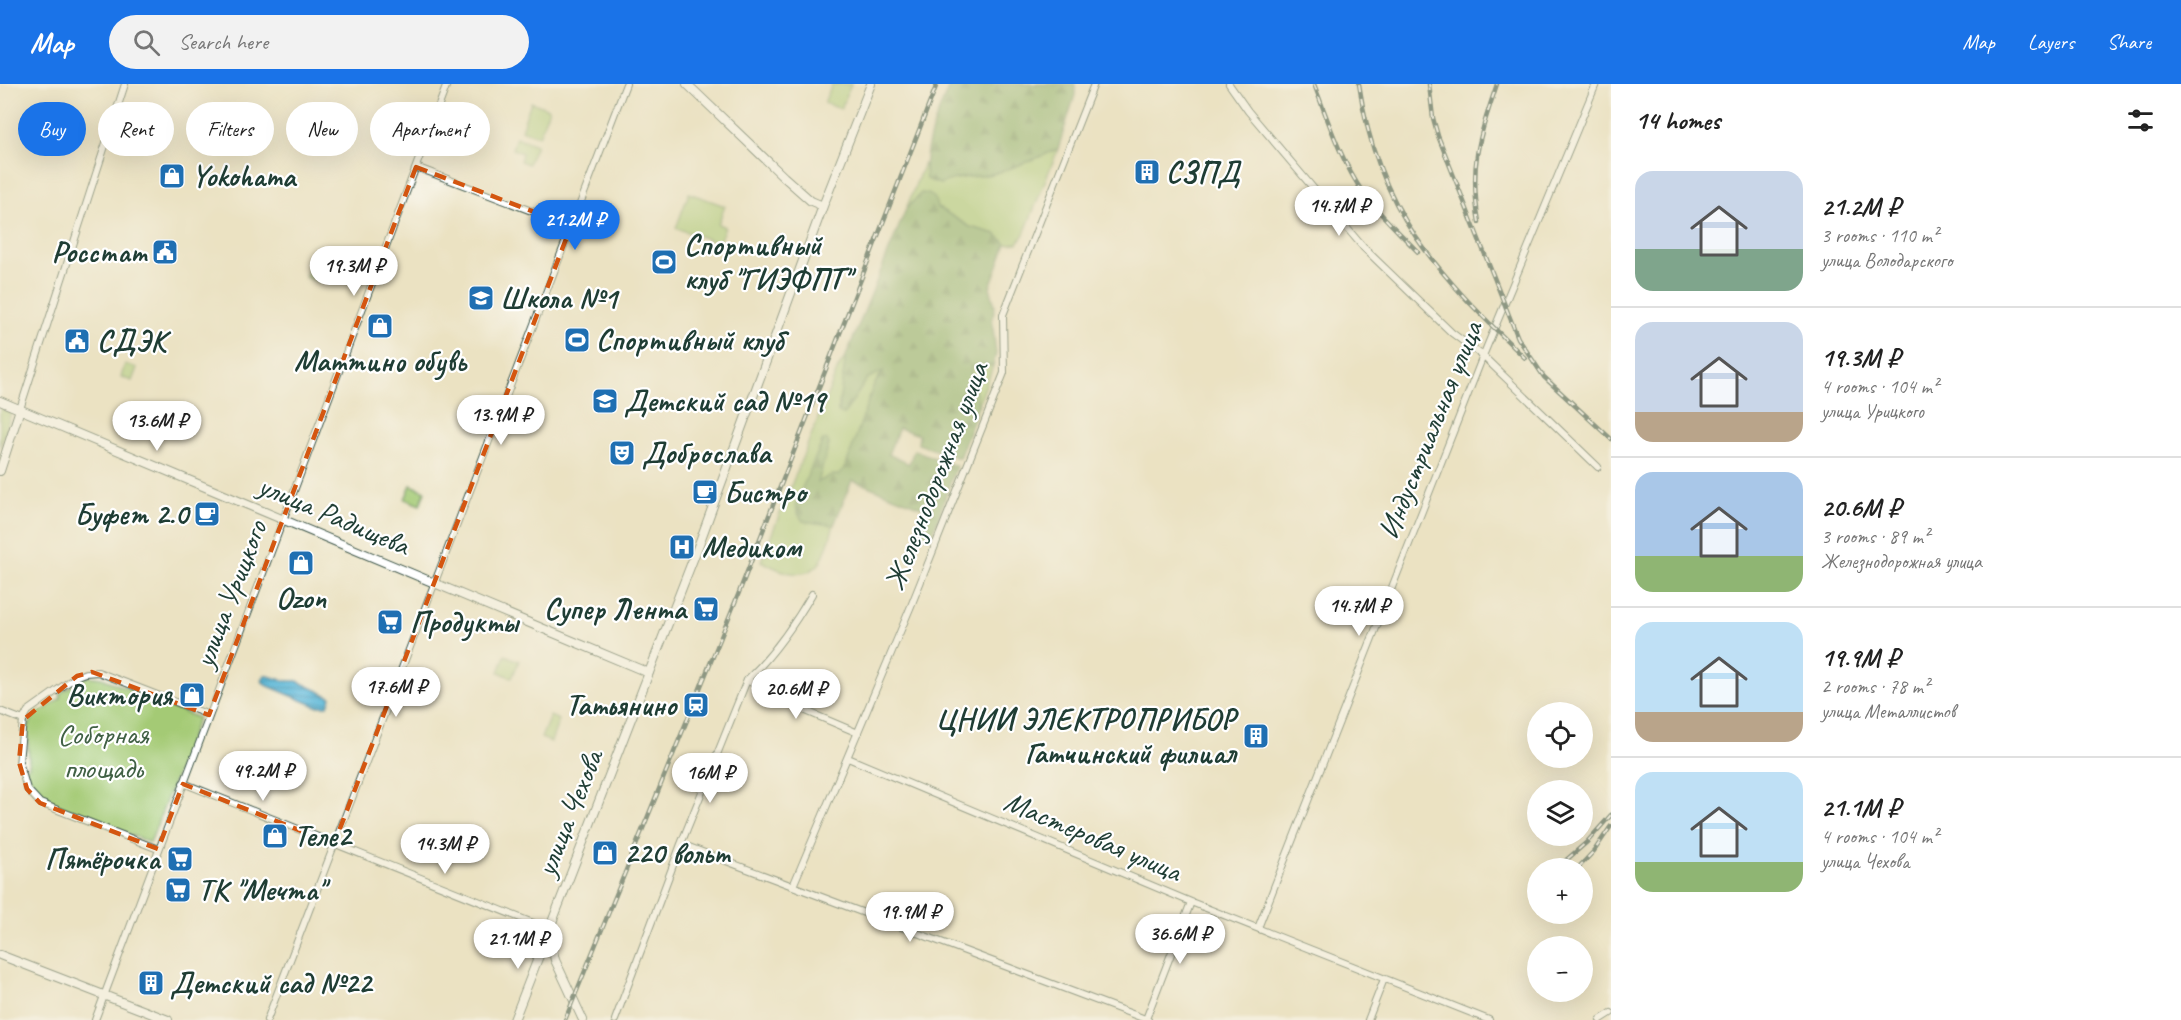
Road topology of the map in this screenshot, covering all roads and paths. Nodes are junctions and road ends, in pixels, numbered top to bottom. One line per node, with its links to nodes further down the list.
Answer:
1 (125, 84): 14 (street)
2 (447, 84): 9 (street, улица Урицкого)
3 (626, 84): 11 (street)
4 (687, 84): 10 (street)
5 (871, 84): 10 (street, улица Чехова)
6 (1094, 84): 25 (street, Железнодорожная улица)
7 (1228, 84): 12 (street)
8 (1596, 84): 12 (street, Индустриальная улица)
9 (416, 166): 11 (street); 17 (street, улица Урицкого)
10 (823, 206): 20 (street, улица Чехова)
11 (571, 226): 18 (street)
12 (1483, 356): 15 (street); 33 (street, Индустриальная улица)
13 (0, 401): 14 (street, улица Радищева)
14 (20, 410): 16 (street); 17 (street, улица Радищева)
15 (1598, 467)
16 (0, 471)
17 (283, 519): 18 (street, улица Радищева); 23 (street, улица Урицкого)
18 (436, 584): 20 (street, улица Радищева); 28 (street)
19 (812, 594): 21 (street)
20 (649, 673): 34 (street, улица Чехова)
21 (747, 680): 25 (street); 29 (street)
22 (0, 711): 24 (street)
23 (209, 716): 24 (street); 27 (street, улица Урицкого)
24 (22, 723): 30 (street)
25 (858, 734): 26 (street, Железнодорожная улица)
26 (848, 758): 31 (street, Железнодорожная улица); 32 (street, Мастеровая улица)
27 (183, 783): 28 (street); 30 (street, улица Урицкого)
28 (334, 844): 34 (street); 43 (street)
29 (681, 844): 31 (street); 46 (street)
30 (158, 849): 39 (street, улица Урицкого)
31 (793, 886): 47 (street)
32 (1191, 902): 33 (street, Мастеровая улица); 47 (street)
33 (1258, 928): 38 (street, Мастеровая улица)
34 (548, 929): 35 (street, улица Чехова); 37 (street)
35 (538, 955): 37 (street); 44 (street, улица Чехова)
36 (0, 956): 39 (street)
37 (555, 960): 45 (street)
38 (1384, 980): 48 (street); 49 (street, Мастеровая улица)
39 (104, 995): 41 (street, улица Урицкого); 42 (street)
40 (1611, 1013): 50 (street)
41 (95, 1020)
42 (168, 1020)
43 (267, 1020)
44 (514, 1020)
45 (583, 1020)
46 (615, 1020)
47 (1147, 1020)
48 (1368, 1020)
49 (1488, 1020)
50 (1600, 1020)

